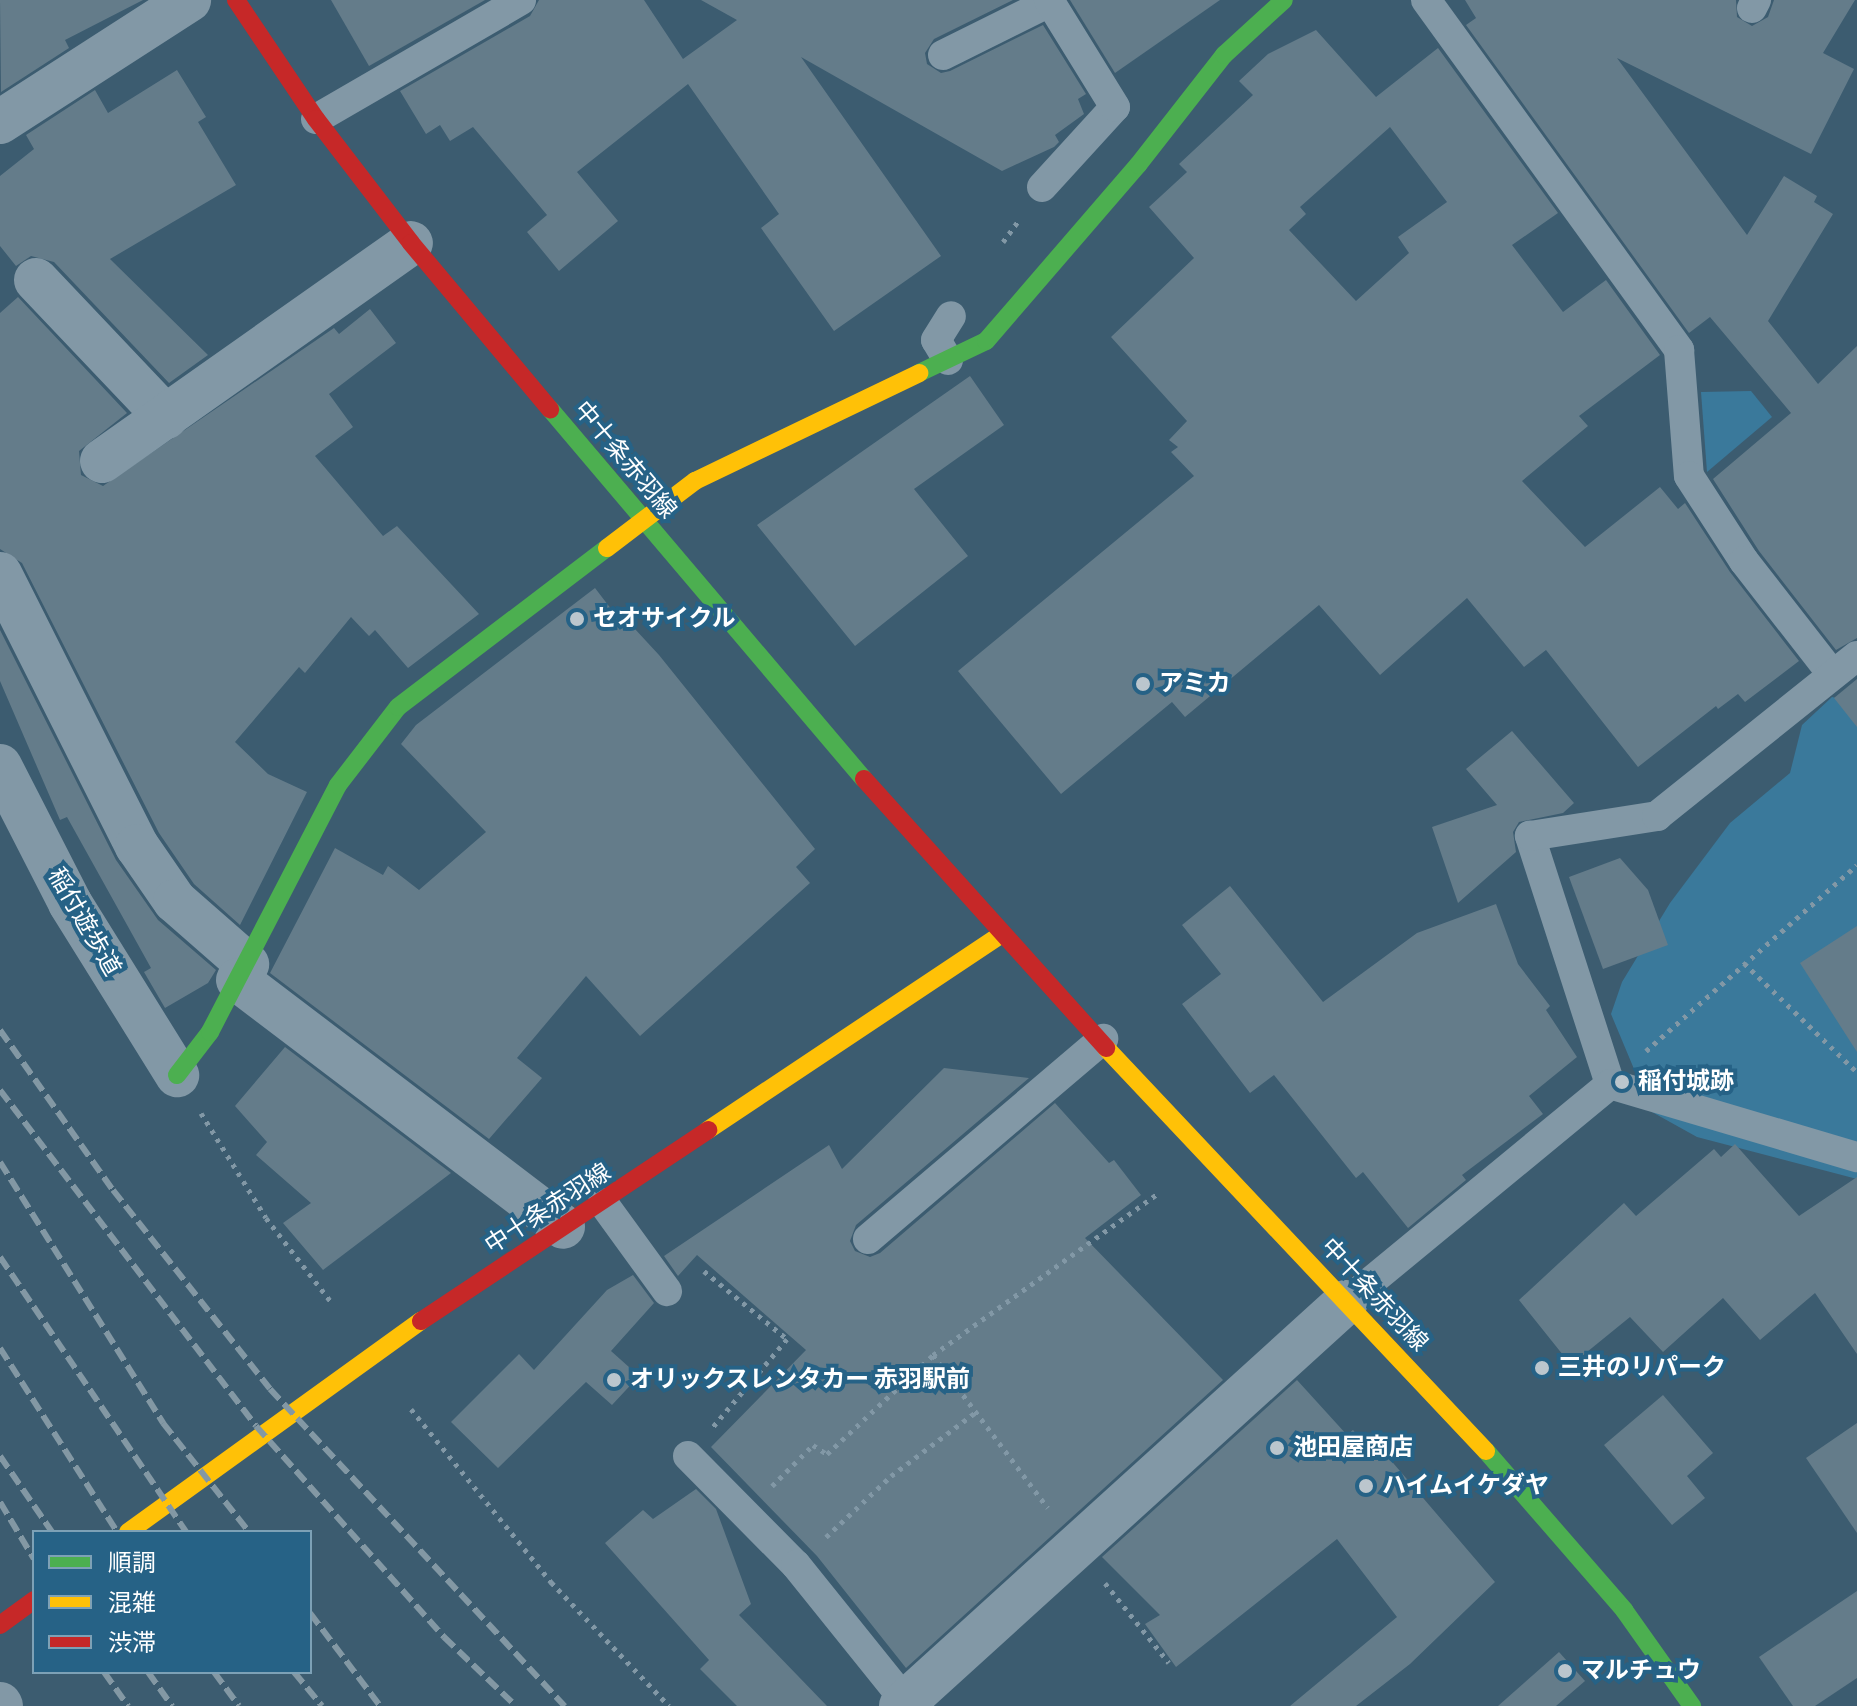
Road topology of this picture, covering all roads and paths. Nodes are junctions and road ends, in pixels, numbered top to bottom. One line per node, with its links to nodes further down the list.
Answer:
1 (189, 0): 9 (street)
2 (236, 0): 8 (main road, 中十条赤羽線)
3 (521, 0): 8 (lane)
4 (1284, 0): 14 (main road)
5 (1426, 0): 20 (lane)
6 (1049, 1): 7 (lane); 10 (lane)
7 (943, 55)
8 (316, 119): 11 (main road, 中十条赤羽線)
9 (0, 122)
10 (1042, 187)
11 (411, 243): 15 (street); 17 (main road, 中十条赤羽線)
12 (36, 280): 15 (street)
13 (951, 316): 14 (lane)
14 (948, 360): 17 (main road)
15 (166, 417): 16 (street)
16 (102, 461)
17 (643, 518): 23 (main road, 中十条赤羽線); 25 (main road)
18 (0, 574): 25 (street)
19 (1857, 656): 20 (lane)
20 (1832, 674): 29 (lane)
21 (0, 766): 28 (street, 稲付遊歩道)
22 (1857, 865): 24 (path)
23 (1000, 935): 26 (main road, 中十条赤羽線); 32 (main road, 中十条赤羽線)
24 (1744, 963): 27 (path); 29 (path)
25 (242, 972): 28 (main road); 33 (street)
26 (1103, 1039): 34 (lane); 36 (main road, 中十条赤羽線)
27 (1857, 1072)
28 (177, 1075): 37 (path)
29 (1610, 1084): 30 (lane); 36 (lane)
30 (1857, 1157)
31 (1160, 1192): 38 (path)
32 (603, 1203): 33 (main road, 中十条赤羽線); 35 (lane)
33 (563, 1227): 43 (main road, 中十条赤羽線)
34 (868, 1239)
35 (667, 1291): 41 (path)
36 (1346, 1302): 44 (street); 51 (main road, 中十条赤羽線)
37 (332, 1303)
38 (933, 1355): 40 (path); 42 (path)
39 (411, 1409): 50 (path)
40 (976, 1412): 44 (path); 45 (path)
41 (688, 1456): 42 (lane)
42 (745, 1513): 45 (lane)
43 (131, 1530)
44 (1078, 1549): 48 (path); 49 (street)
45 (796, 1565): 49 (lane)
46 (32, 1601): 47 (main road)
47 (0, 1625)
48 (1169, 1663)
49 (904, 1704)
50 (669, 1706)
51 (1692, 1706)

